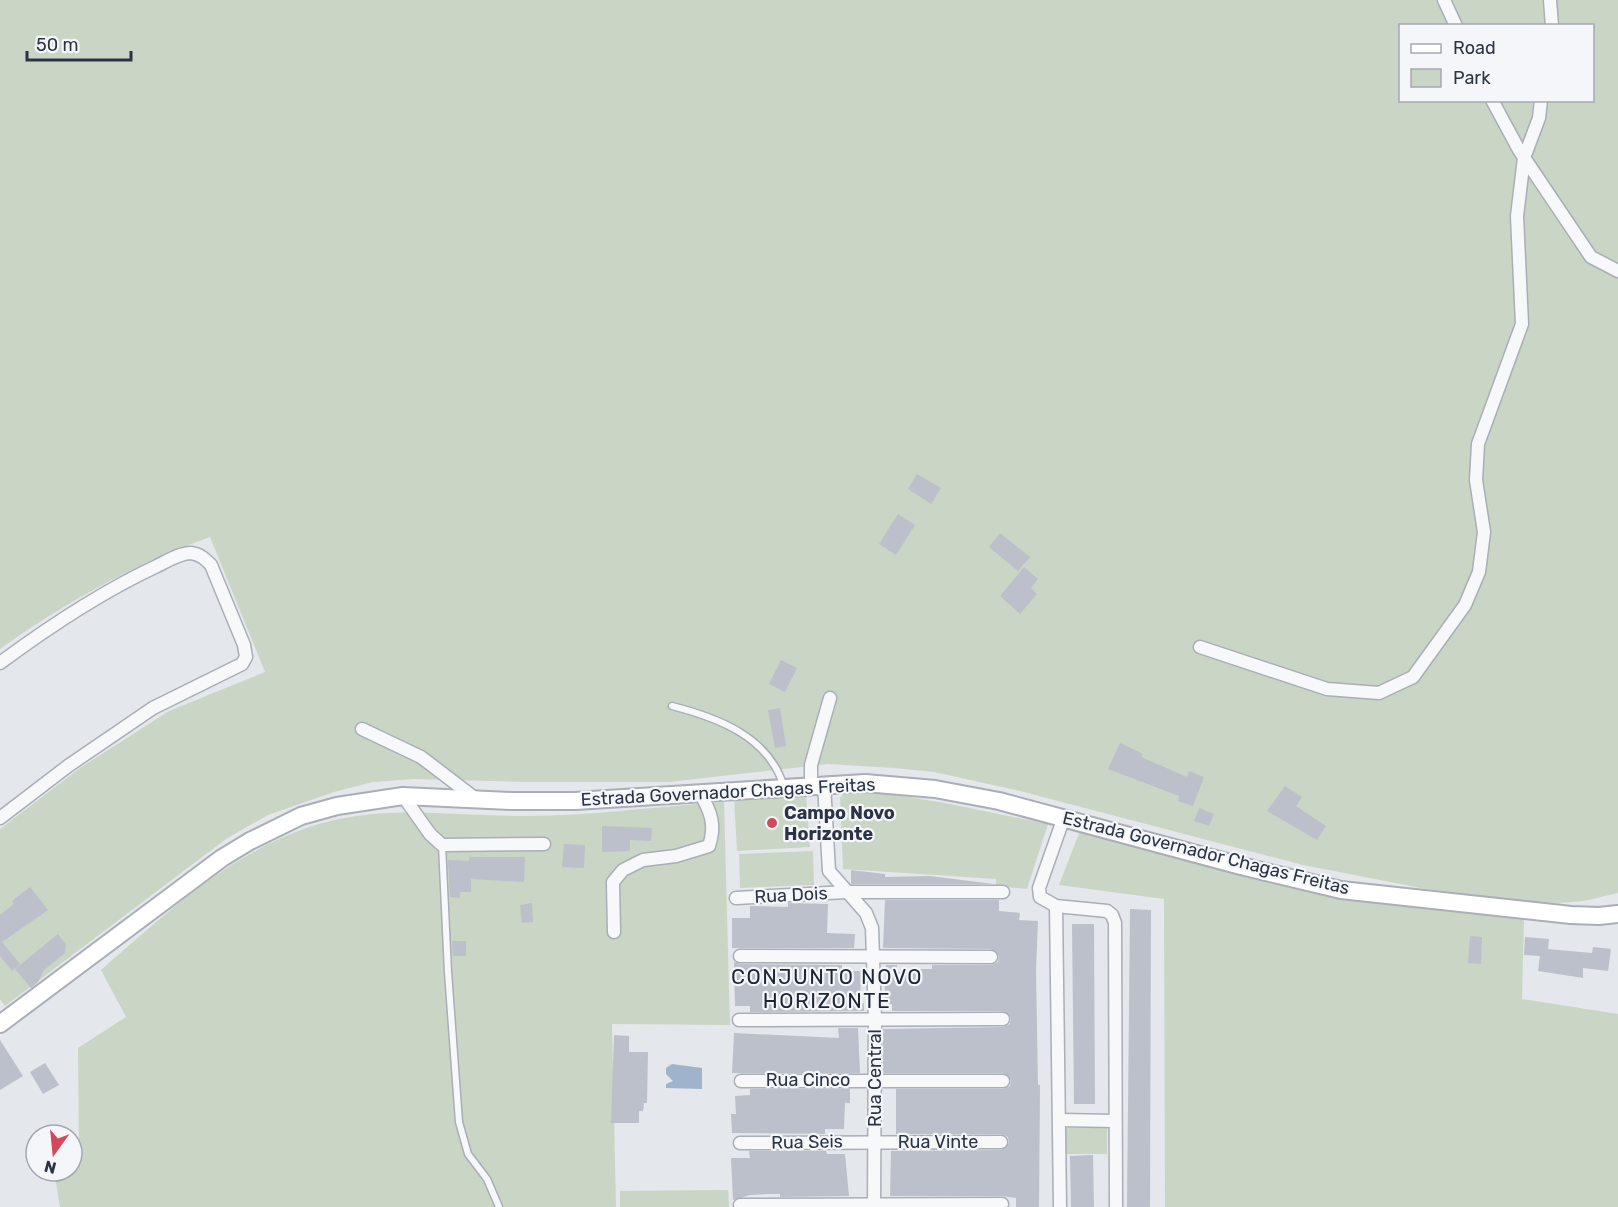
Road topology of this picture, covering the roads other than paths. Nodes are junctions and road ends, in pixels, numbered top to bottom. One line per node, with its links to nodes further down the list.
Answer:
1 (1444, 0): 3 (street)
2 (1550, 0): 4 (street)
3 (1455, 24)
4 (1552, 24)
5 (1493, 102): 7 (street)
6 (1541, 102): 7 (street)
7 (1524, 159): 8 (street); 9 (street)
8 (1618, 271)
9 (1200, 647)
10 (0, 663): 20 (street)
11 (830, 698): 14 (street, Rua Central)
12 (672, 706): 15 (lane)
13 (363, 729): 18 (street)
14 (818, 785): 15 (main road, Estrada Governador Chagas Freitas); 19 (main road, Estrada Governador Chagas Freitas); 23 (street, Rua Central)
15 (784, 788): 16 (main road, Estrada Governador Chagas Freitas)
16 (700, 793): 18 (main road, Estrada Governador Chagas Freitas); 28 (street)
17 (403, 795): 18 (main road, Estrada Governador Chagas Freitas); 22 (street); 32 (main road, Estrada Governador Chagas Freitas)
18 (476, 799)
19 (1064, 817): 26 (street); 27 (main road, Estrada Governador Chagas Freitas)
20 (0, 818)
21 (544, 844): 22 (street)
22 (442, 845): 47 (lane)
23 (847, 892): 24 (street, Rua Dois); 25 (street, Rua Dois); 29 (street, Rua Central)
24 (1003, 892)
25 (736, 898)
26 (1056, 906): 39 (street); 40 (street)
27 (1618, 914)
28 (614, 932)
29 (873, 955): 30 (street); 31 (street); 33 (street, Rua Central)
30 (740, 956)
31 (991, 957)
32 (2, 1018)
33 (875, 1019): 34 (street); 35 (street); 36 (street, Rua Central)
34 (1003, 1019)
35 (739, 1020)
36 (876, 1080): 37 (street, Rua Cinco); 38 (street, Rua Cinco); 41 (street, Rua Central)
37 (741, 1081)
38 (1003, 1082)
39 (1060, 1120): 40 (street); 48 (street)
40 (1114, 1121): 49 (street)
41 (875, 1142): 42 (street, Rua Vinte); 43 (street, Rua Seis); 46 (street, Rua Central)
42 (1001, 1142)
43 (740, 1143)
44 (1002, 1204): 46 (street)
45 (740, 1205): 46 (street)
46 (874, 1205)
47 (500, 1207)
48 (1060, 1207)
49 (1116, 1207)

